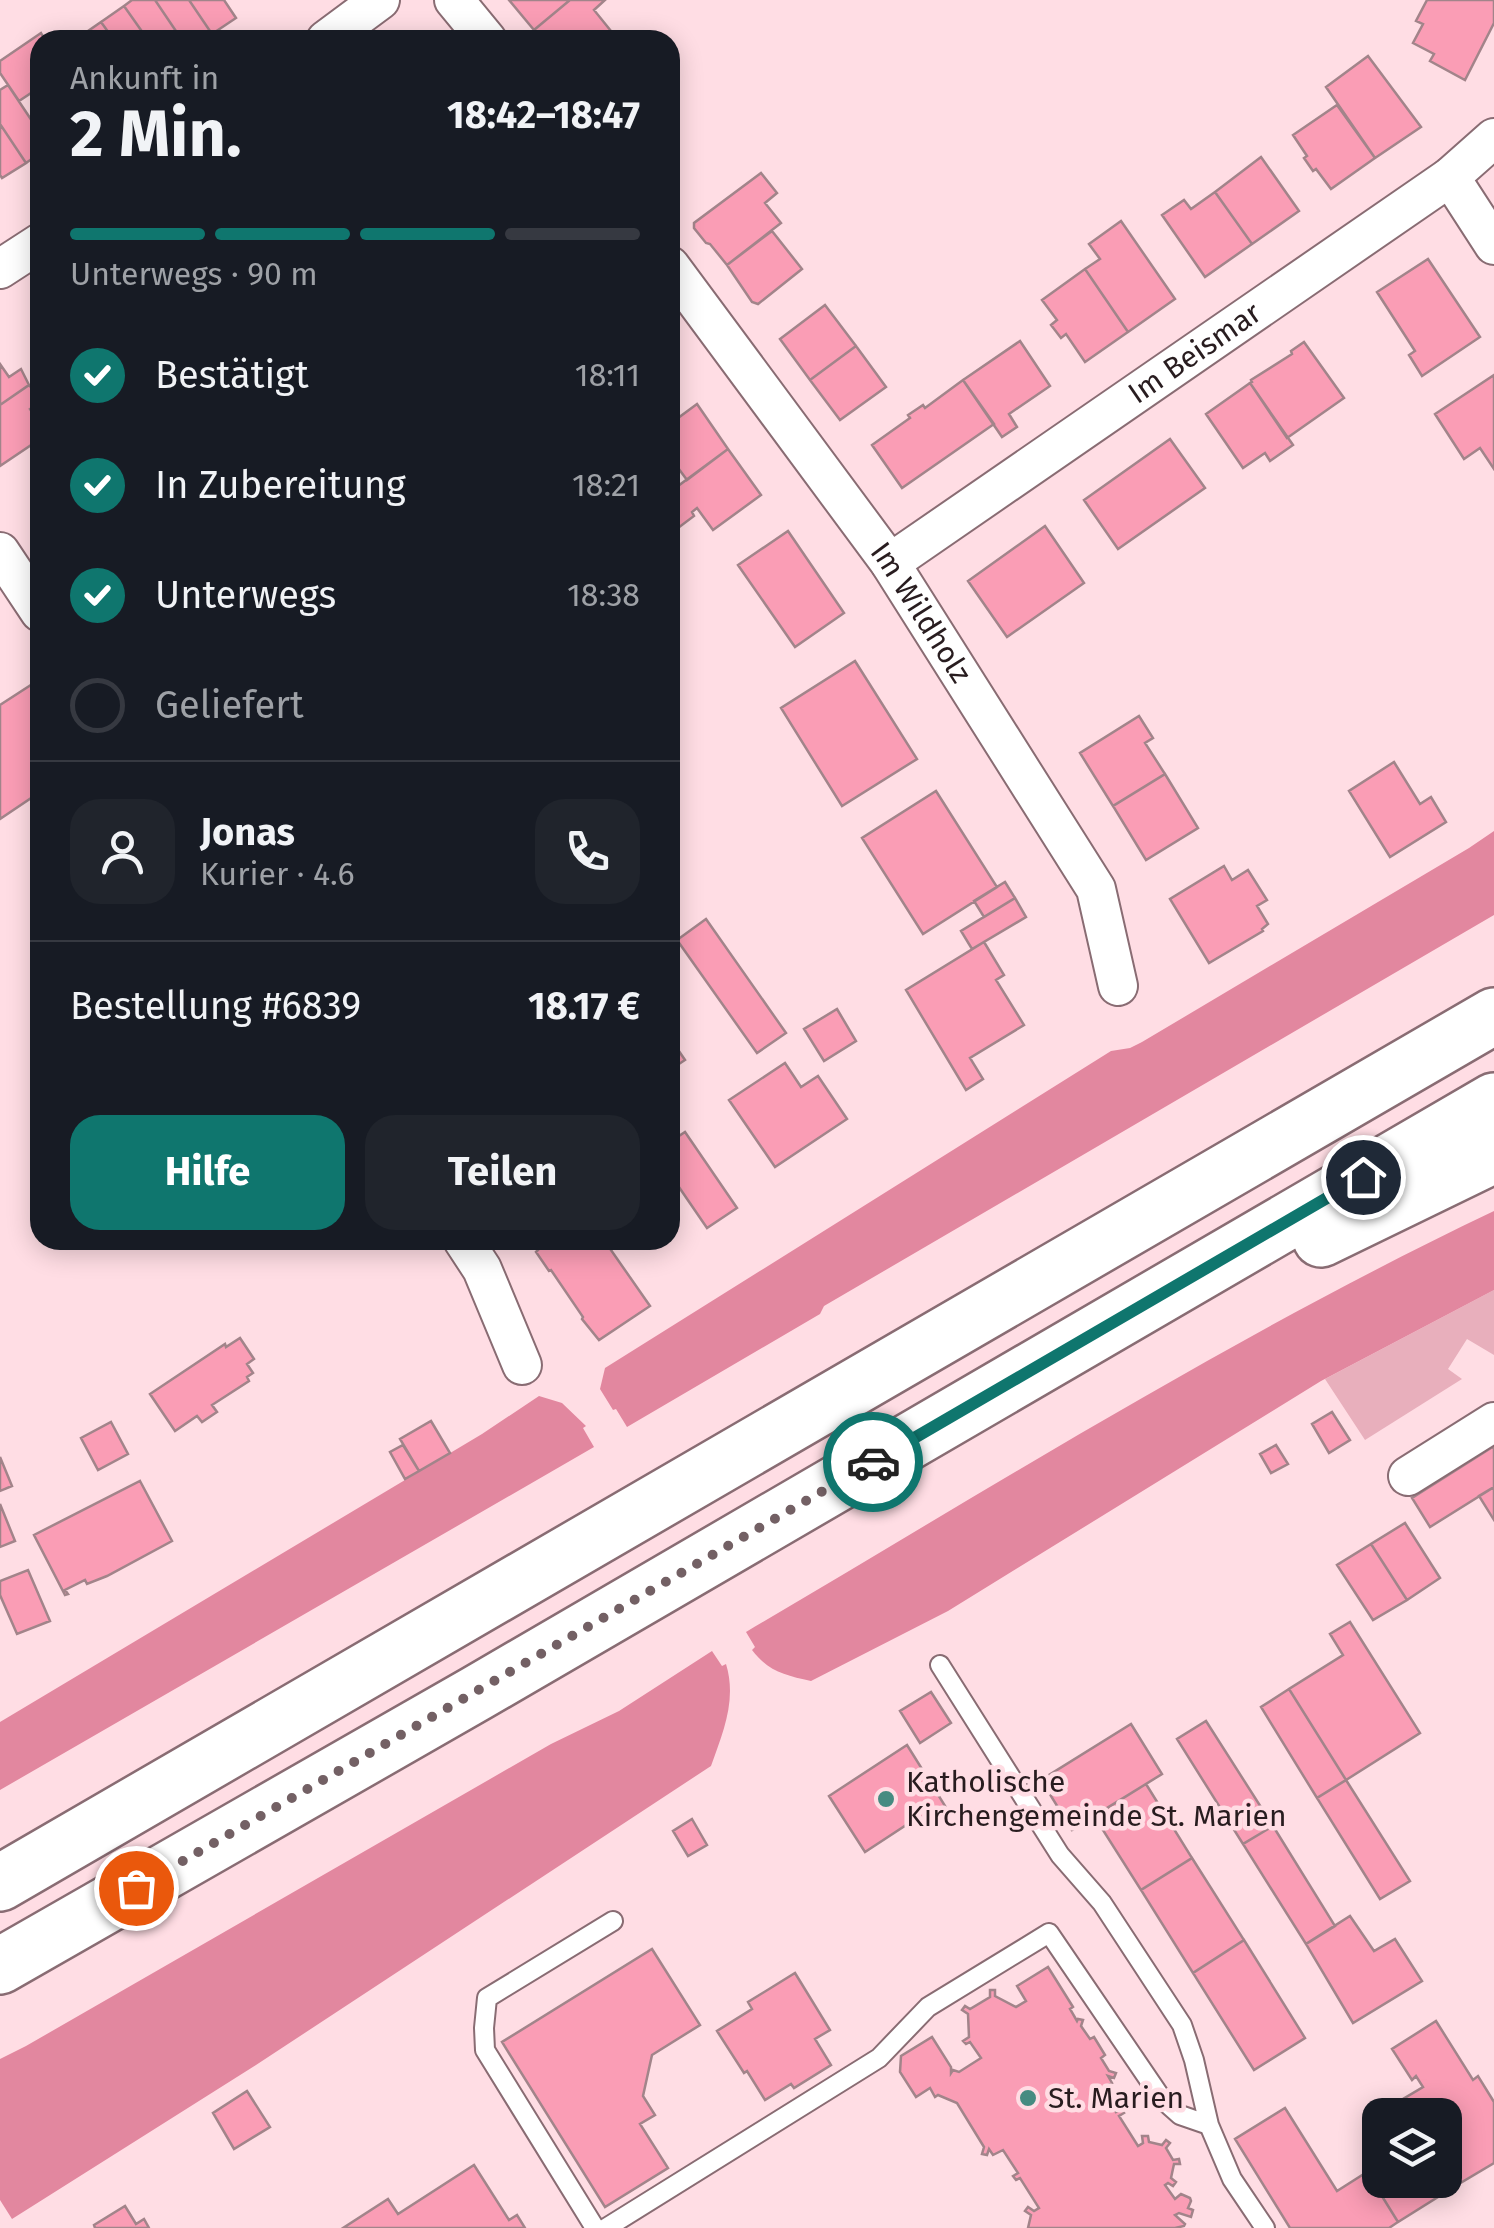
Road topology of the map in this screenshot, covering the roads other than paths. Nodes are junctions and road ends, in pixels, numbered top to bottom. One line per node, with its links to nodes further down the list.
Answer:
1 (380, 0): 3 (street)
2 (454, 0): 4 (street)
3 (340, 30)
4 (479, 30)
5 (1494, 138): 6 (street, Im Beismar)
6 (1450, 177): 7 (street); 12 (street, Im Beismar)
7 (1494, 245)
8 (30, 250): 9 (street)
9 (0, 269)
10 (680, 280): 12 (street, Im Wildholz)
11 (0, 552): 13 (street)
12 (890, 563): 14 (street, Im Wildholz)
13 (30, 597)
14 (1118, 986)
15 (1494, 1016): 24 (highway)
16 (1494, 1100): 19 (highway)
17 (1494, 1155): 19 (highway)
18 (470, 1250): 20 (street)
19 (1167, 1291): 26 (highway)
20 (522, 1365)
21 (1494, 1422): 22 (street)
22 (1408, 1476)
23 (940, 1665): 27 (lane)
24 (5, 1878)
25 (613, 1922): 28 (lane)
26 (0, 1966)
27 (1209, 2125): 29 (lane); 30 (lane)
28 (595, 2228)
29 (606, 2228)
30 (1265, 2228)

